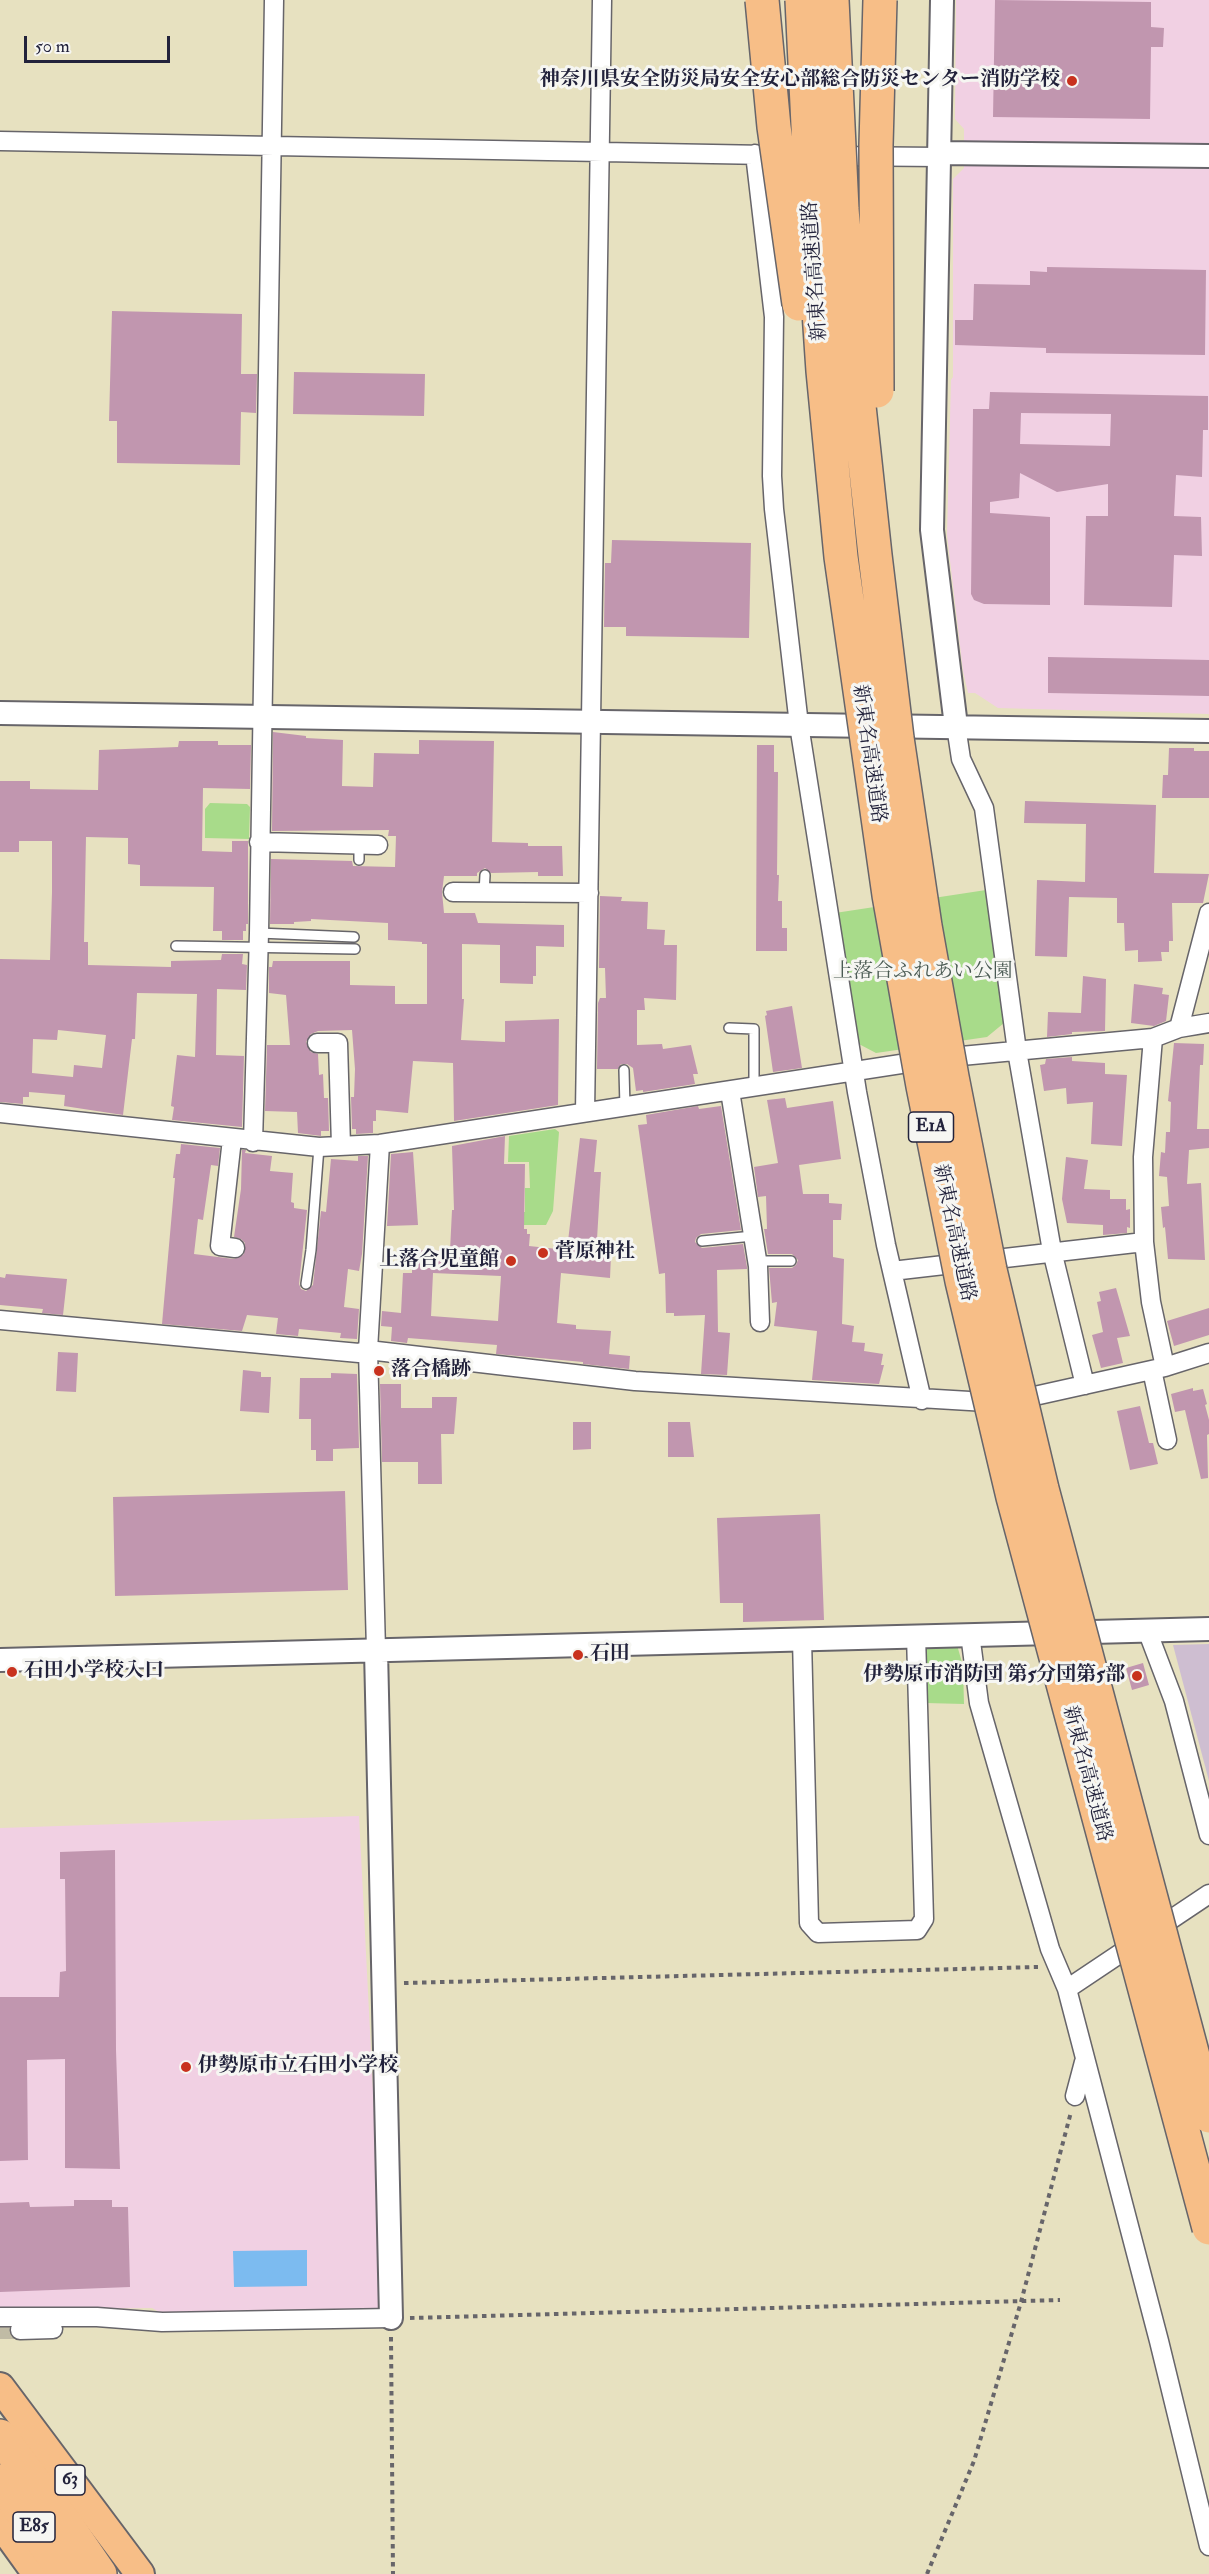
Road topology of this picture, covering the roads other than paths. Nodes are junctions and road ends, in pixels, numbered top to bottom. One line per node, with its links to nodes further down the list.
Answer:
1 (274, 0): 9 (street)
2 (602, 0): 10 (street)
3 (762, 0): 14 (highway, bridge)
4 (802, 0): 14 (highway, 新東名高速道路 / E1A, bridge)
5 (832, 0): 26 (highway, 新東名高速道路 / E1A, bridge)
6 (880, 0): 26 (highway, bridge)
7 (942, 0): 12 (street)
8 (0, 141): 9 (street)
9 (271, 146): 10 (street); 16 (street)
10 (600, 152): 11 (street); 17 (street)
11 (755, 154): 12 (street); 18 (street)
12 (940, 155): 13 (street); 19 (street)
13 (1209, 156)
14 (841, 557): 79 (highway, 新東名高速道路 / E1A, bridge)
15 (0, 713): 16 (street)
16 (262, 718): 17 (street); 21 (street)
17 (590, 722): 18 (street); 24 (street)
18 (799, 725): 19 (street); 38 (street)
19 (956, 726): 20 (street); 36 (street)
20 (1209, 731)
21 (259, 842): 22 (street); 28 (street)
22 (378, 845)
23 (453, 892): 24 (street)
24 (589, 893): 42 (street)
25 (1209, 913): 32 (street)
26 (925, 926): 78 (highway, 新東名高速道路 / E1A, bridge)
27 (354, 937): 28 (lane)
28 (259, 941): 29 (lane); 30 (lane); 45 (street)
29 (176, 946)
30 (355, 949)
31 (1209, 1023): 32 (street)
32 (1179, 1028): 34 (street)
33 (729, 1029): 39 (lane)
34 (1153, 1038): 36 (street); 51 (street)
35 (317, 1043): 47 (street)
36 (1017, 1051): 38 (street); 53 (street)
37 (624, 1070): 41 (lane)
38 (854, 1073): 39 (street); 56 (street)
39 (754, 1087): 40 (street)
40 (730, 1091): 41 (street); 49 (street)
41 (625, 1107): 42 (street)
42 (585, 1112): 46 (street)
43 (0, 1113): 44 (street)
44 (232, 1139): 45 (street); 52 (street)
45 (253, 1142): 48 (street)
46 (380, 1144): 47 (street); 60 (street)
47 (341, 1146): 48 (street)
48 (319, 1147): 57 (lane)
49 (753, 1236): 50 (lane); 54 (street)
50 (702, 1241)
51 (1144, 1242): 53 (street); 62 (street)
52 (220, 1246)
53 (1052, 1251): 56 (street); 63 (street)
54 (757, 1261): 55 (lane); 59 (street)
55 (791, 1261)
56 (892, 1271): 64 (street)
57 (306, 1284)
58 (0, 1320): 60 (street)
59 (760, 1322)
60 (369, 1350): 64 (street); 71 (street)
61 (1209, 1353): 62 (street)
62 (1158, 1368): 63 (street); 65 (street)
63 (1085, 1385): 64 (street)
64 (922, 1400)
65 (1160, 1433)
66 (1209, 1629): 67 (street)
67 (1147, 1630): 68 (street); 73 (street)
68 (970, 1634): 69 (street); 75 (street)
69 (916, 1635): 70 (street); 70 (street)
70 (802, 1639): 71 (street)
71 (376, 1650): 72 (street); 82 (street)
72 (0, 1660)
73 (1209, 1836)
74 (1209, 1894): 75 (street)
75 (1067, 1989): 76 (street)
76 (1085, 2060): 77 (street); 88 (street)
77 (1075, 2096)
78 (1209, 2116)
79 (1209, 2228)
80 (0, 2317): 81 (street)
81 (97, 2317): 82 (street); 83 (street)
82 (391, 2318)
83 (20, 2330)
84 (0, 2387): 92 (main road, 63)
85 (0, 2436): 91 (highway, E85)
86 (0, 2481): 90 (highway, E85)
87 (0, 2523): 89 (main road)
88 (1209, 2546)
89 (37, 2574)
90 (66, 2574)
91 (100, 2574)
92 (140, 2574)

